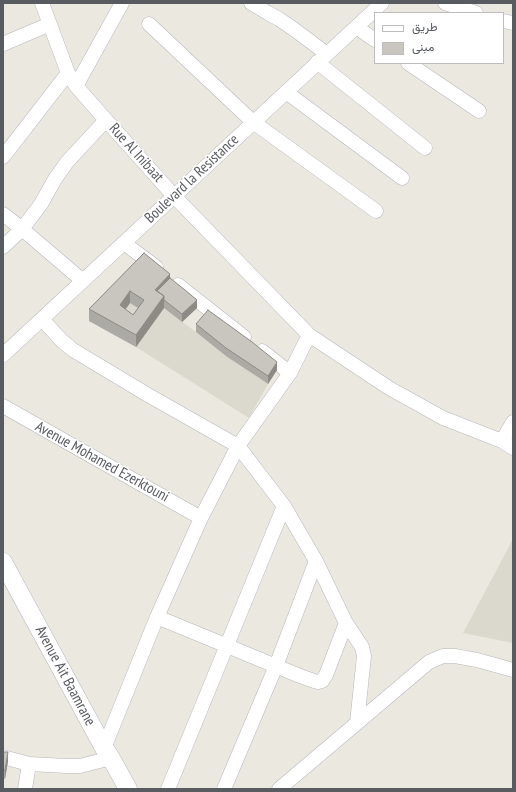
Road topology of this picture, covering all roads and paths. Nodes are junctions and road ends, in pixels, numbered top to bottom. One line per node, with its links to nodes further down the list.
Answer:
1 (42, 3): 8 (street, Rue Al Inibaat)
2 (122, 3): 16 (street)
3 (251, 3): 13 (street)
4 (382, 3): 6 (street, Boulevard la Resistance)
5 (445, 3): 7 (street)
6 (366, 9): 10 (street, Boulevard la Resistance)
7 (473, 12)
8 (50, 24): 12 (street); 15 (street, Rue Al Inibaat)
9 (149, 24): 20 (street)
10 (356, 27): 11 (street); 13 (street, Boulevard la Resistance)
11 (374, 39)
12 (3, 44)
13 (322, 58): 17 (street, Boulevard la Resistance); 21 (street)
14 (409, 64): 18 (street)
15 (68, 73): 16 (street, Rue Al Inibaat); 22 (street)
16 (76, 86): 19 (street, Rue Al Inibaat)
17 (286, 92): 20 (street, Boulevard la Resistance); 23 (street)
18 (478, 111)
19 (106, 120): 24 (street, Rue Al Inibaat); 27 (street)
20 (253, 122): 24 (street, Boulevard la Resistance); 25 (street)
21 (425, 148)
22 (3, 157)
23 (402, 178)
24 (174, 196): 28 (street, Boulevard la Resistance); 32 (street, Rue Al Inibaat)
25 (376, 212)
26 (3, 214): 27 (street)
27 (22, 229): 29 (street); 30 (street)
28 (124, 242): 30 (street, Boulevard la Resistance); 34 (street)
29 (3, 247)
30 (83, 281): 31 (street, Boulevard la Resistance)
31 (42, 319): 33 (street, Boulevard la Resistance); 38 (street)
32 (309, 336): 34 (street); 37 (street, Rue Al Inibaat)
33 (3, 355)
34 (290, 373): 38 (street)
35 (3, 406): 40 (street, Avenue Mohamed Ezerktouni)
36 (513, 422): 37 (street)
37 (507, 444)
38 (238, 446): 39 (street); 40 (street)
39 (284, 506): 41 (street); 45 (street)
40 (201, 518): 43 (street)
41 (316, 561): 44 (street); 46 (street)
42 (3, 562): 49 (street, Avenue Ait Baamrane)
43 (157, 617): 45 (street); 49 (street)
44 (346, 623): 46 (street); 48 (street)
45 (227, 646): 46 (street); 55 (street)
46 (276, 666): 56 (street)
47 (513, 670): 48 (street)
48 (357, 723): 57 (street)
49 (107, 753): 51 (street); 54 (street, Avenue Ait Baamrane)
50 (3, 757): 51 (street)
51 (28, 769): 52 (street); 53 (street)
52 (25, 789)
53 (36, 789)
54 (128, 789)
55 (168, 789)
56 (224, 789)
57 (280, 789)

